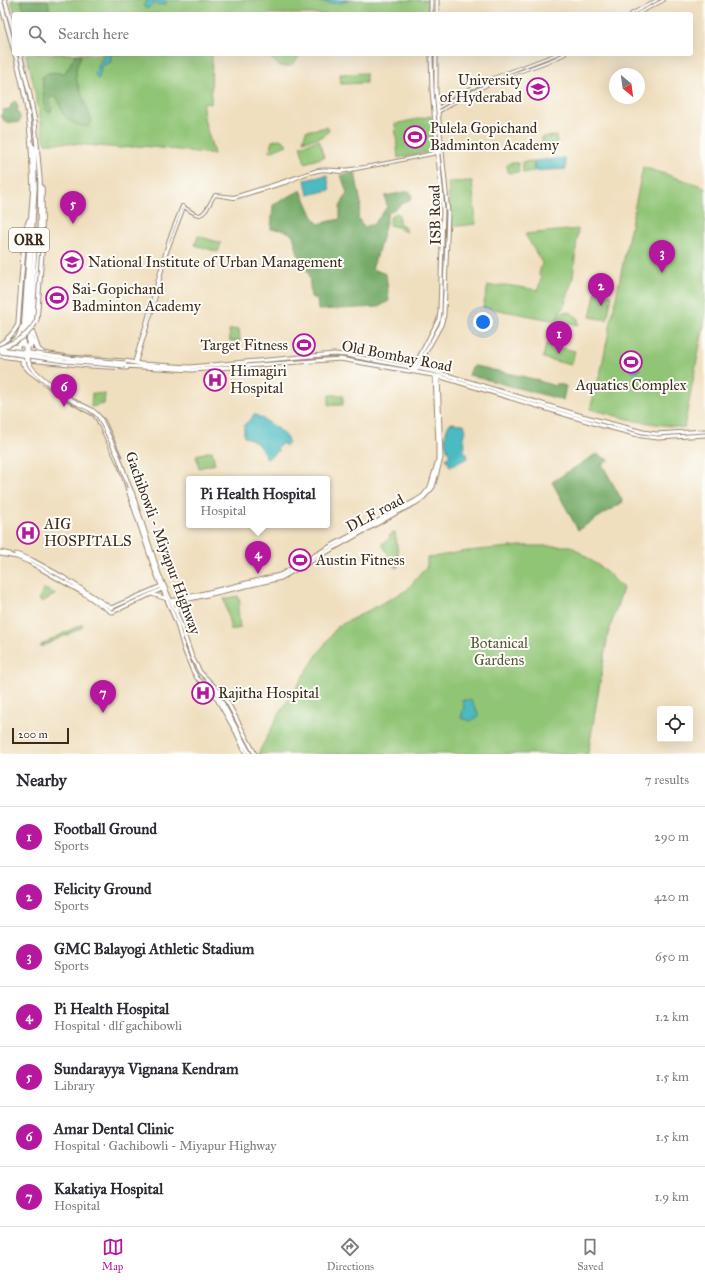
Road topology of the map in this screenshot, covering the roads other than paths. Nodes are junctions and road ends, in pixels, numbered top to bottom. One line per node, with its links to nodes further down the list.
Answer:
1 (0, 0): 12 (highway)
2 (5, 0): 11 (highway)
3 (431, 0): 7 (main road)
4 (437, 0): 8 (main road)
5 (657, 0): 9 (street)
6 (664, 0): 10 (street)
7 (431, 12)
8 (437, 12)
9 (635, 12)
10 (640, 12)
11 (12, 26)
12 (12, 44)
13 (15, 56): 22 (highway, ORR)
14 (20, 56): 21 (highway, ORR)
15 (431, 56): 24 (main road, ISB Road)
16 (436, 56): 19 (main road, ISB Road)
17 (552, 56): 19 (street)
18 (561, 56): 20 (street)
19 (438, 108): 20 (main road, ISB Road)
20 (438, 112): 24 (main road, ISB Road)
21 (38, 141): 23 (highway); 25 (highway, ORR)
22 (31, 142): 23 (highway); 26 (highway, ORR)
23 (36, 151): 58 (highway, bridge)
24 (440, 152): 27 (main road, ISB Road); 44 (street)
25 (40, 181): 29 (highway, ORR); 32 (highway, bridge)
26 (31, 214): 28 (highway, ORR); 32 (highway)
27 (444, 280): 39 (main road, ISB Road); 45 (main road, ISB Road)
28 (24, 320): 31 (highway, ORR); 32 (highway)
29 (32, 330): 30 (highway, ORR); 36 (main road)
30 (31, 338): 35 (highway, ORR); 36 (highway)
31 (24, 340): 33 (highway); 34 (highway, ORR)
32 (0, 347): 33 (main road); 47 (main road, bridge)
33 (10, 348): 34 (main road)
34 (23, 350): 35 (highway); 41 (highway)
35 (30, 351): 36 (main road, Old Bombay Road); 42 (highway)
36 (40, 351): 37 (main road, Old Bombay Road)
37 (57, 355): 44 (main road, Old Bombay Road); 46 (main road)
38 (0, 356): 41 (main road)
39 (423, 357): 51 (main road, ISB Road); 52 (main road)
40 (353, 358): 44 (main road, Old Bombay Road); 48 (main road, Old Bombay Road); 49 (main road); 51 (main road)
41 (22, 360): 42 (highway); 58 (main road, Gachibowli - Miyapur Highway)
42 (28, 360): 43 (main road); 50 (main road, Gachibowli - Miyapur Highway)
43 (37, 361): 46 (main road); 50 (main road)
44 (135, 362): 47 (main road)
45 (416, 362): 48 (main road); 51 (main road, ISB Road)
46 (57, 363): 49 (main road)
47 (125, 365): 49 (main road)
48 (398, 365): 51 (main road, Old Bombay Road)
49 (131, 367)
50 (35, 370): 58 (main road, Gachibowli - Miyapur Highway)
51 (414, 370): 52 (main road, Old Bombay Road); 53 (main road, Old Bombay Road)
52 (423, 370): 54 (main road, Old Bombay Road)
53 (437, 376): 54 (main road, Old Bombay Road); 57 (main road)
54 (593, 421): 55 (main road, Old Bombay Road); 56 (main road, Old Bombay Road)
55 (705, 431)
56 (705, 435)
57 (432, 487): 63 (main road, DLF road); 64 (main road)
58 (130, 491): 60 (main road, Gachibowli - Miyapur Highway); 64 (main road, Gachibowli - Miyapur Highway)
59 (0, 553): 60 (main road); 61 (main road)
60 (161, 587): 61 (main road); 62 (main road, Gachibowli - Miyapur Highway)
61 (152, 594): 62 (main road)
62 (166, 599): 67 (main road, Gachibowli - Miyapur Highway)
63 (180, 600): 64 (main road, DLF road); 65 (main road)
64 (172, 601): 65 (main road, Gachibowli - Miyapur Highway)
65 (177, 614): 66 (main road, Gachibowli - Miyapur Highway)
66 (190, 652): 67 (main road); 68 (main road, Gachibowli - Miyapur Highway)
67 (186, 654): 69 (main road, Gachibowli - Miyapur Highway)
68 (192, 657): 69 (main road); 70 (main road, Gachibowli - Miyapur Highway)
69 (187, 659): 71 (main road, Gachibowli - Miyapur Highway)
70 (214, 687): 72 (main road); 73 (main road, Gachibowli - Miyapur Highway)
71 (246, 754)
72 (250, 754)
73 (255, 754)

